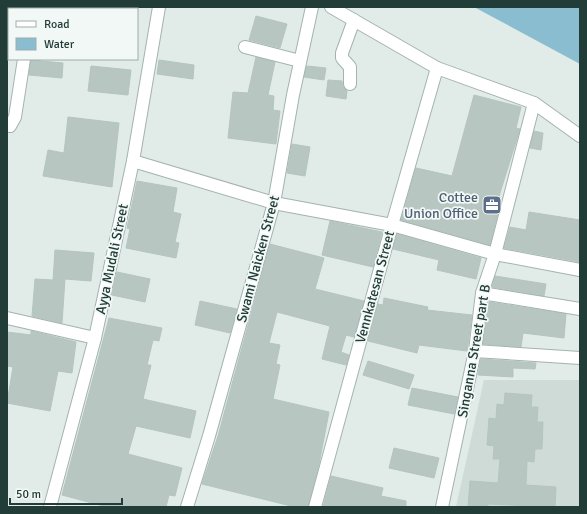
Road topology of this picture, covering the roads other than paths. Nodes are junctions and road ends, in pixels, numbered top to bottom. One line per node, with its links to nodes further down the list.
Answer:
1 (159, 7): 13 (street, Ayya Mudali Street)
2 (312, 7): 7 (street, Swami Naicken Street)
3 (332, 7): 4 (street)
4 (354, 20): 8 (street); 9 (street)
5 (245, 47): 7 (street)
6 (24, 60): 11 (street)
7 (300, 61): 14 (street, Swami Naicken Street)
8 (437, 68): 10 (street); 15 (street, Vennkatesan Street)
9 (350, 84)
10 (534, 103): 12 (street); 16 (street, Singanna Street part B)
11 (7, 126)
12 (580, 136)
13 (133, 161): 14 (street); 21 (street, Ayya Mudali Street)
14 (274, 203): 15 (street); 25 (street, Swami Naicken Street)
15 (392, 225): 16 (street); 26 (street, Vennkatesan Street)
16 (495, 254): 17 (street); 18 (street, Singanna Street part B)
17 (580, 270)
18 (482, 293): 19 (street); 22 (street, Singanna Street part B)
19 (580, 309)
20 (7, 318): 21 (street)
21 (95, 338): 24 (street, Ayya Mudali Street)
22 (475, 350): 23 (street); 27 (street, Singanna Street part B)
23 (580, 358)
24 (50, 507)
25 (186, 507)
26 (315, 507)
27 (442, 507)

